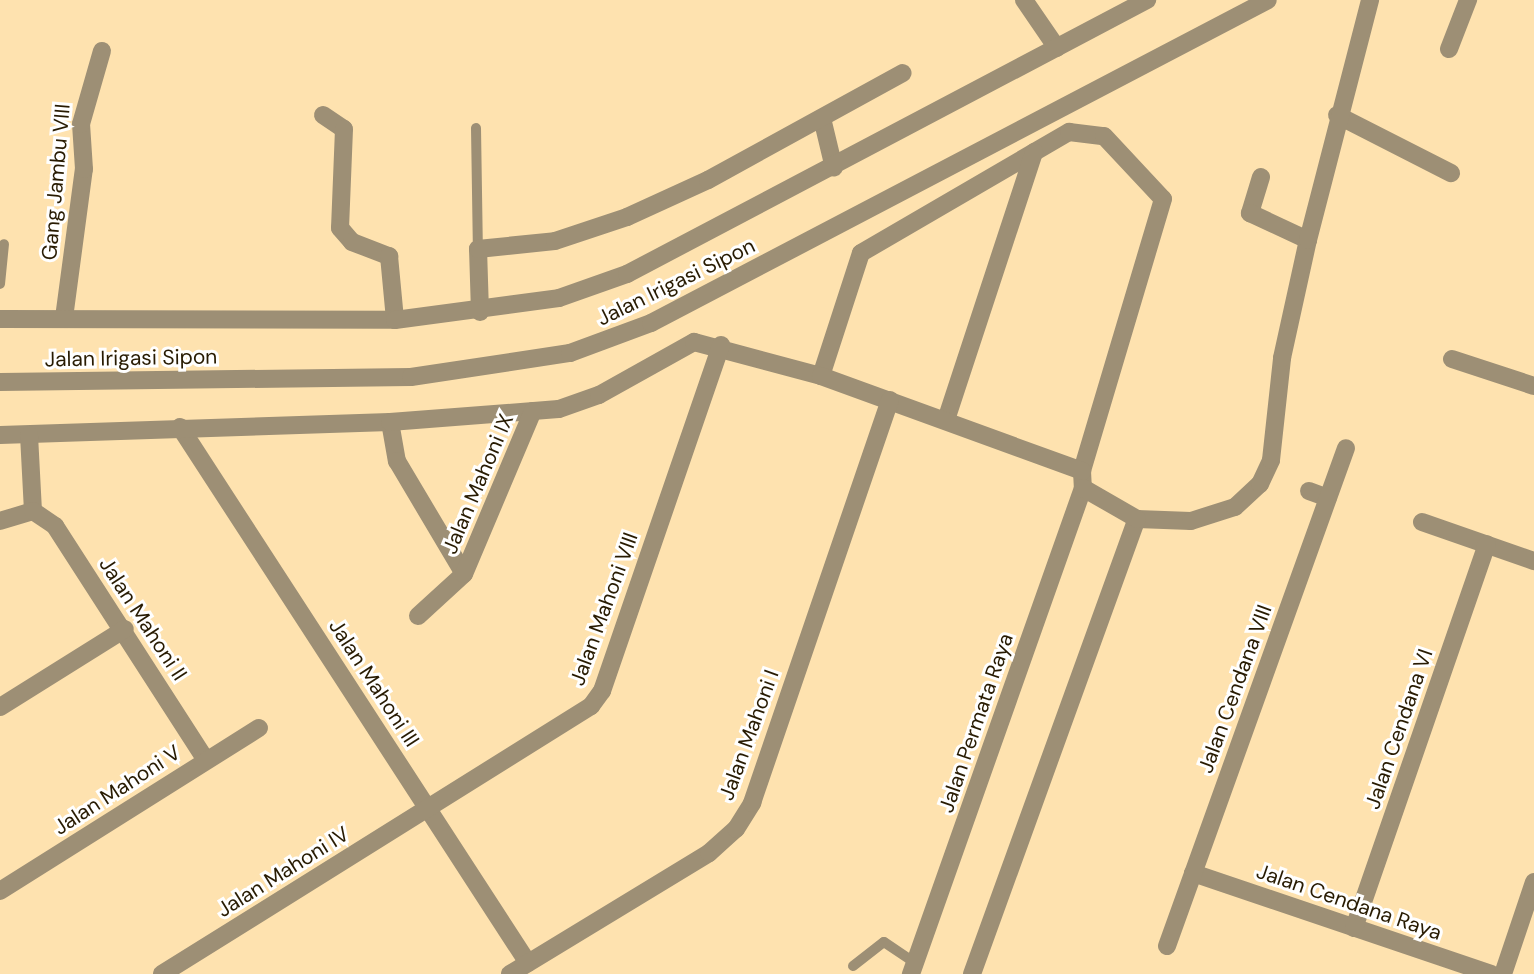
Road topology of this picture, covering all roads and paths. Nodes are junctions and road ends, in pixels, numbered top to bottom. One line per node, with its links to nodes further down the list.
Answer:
1 (1024, 0): 6 (street)
2 (1147, 0): 6 (street, Jalan Irigasi Sipon)
3 (1268, 0): 29 (street, Jalan Irigasi Sipon)
4 (1370, 0): 10 (street)
5 (1468, 0): 7 (street)
6 (1057, 48): 15 (street, Jalan Irigasi Sipon)
7 (1449, 49)
8 (102, 51): 23 (street, Gang Jambu VIII)
9 (903, 73): 12 (street)
10 (1337, 115): 16 (street); 18 (street)
11 (323, 116): 25 (street)
12 (822, 118): 15 (street); 20 (street)
13 (477, 128): 20 (lane)
14 (1034, 152): 28 (street); 33 (street); 39 (street, Jalan Permata Raya)
15 (834, 168): 22 (street, Jalan Irigasi Sipon)
16 (1451, 173)
17 (1261, 177): 18 (street)
18 (1308, 240): 43 (street)
19 (4, 244): 21 (lane)
20 (478, 249): 22 (street)
21 (0, 284)
22 (480, 313): 25 (street, Jalan Irigasi Sipon)
23 (64, 318): 24 (street, Jalan Irigasi Sipon); 25 (street, Jalan Irigasi Sipon)
24 (0, 319)
25 (396, 320)
26 (721, 345): 28 (street); 32 (street); 54 (street, Jalan Mahoni VIII)
27 (1452, 359): 30 (street)
28 (821, 376): 31 (street)
29 (0, 382)
30 (1534, 386)
31 (890, 400): 33 (street); 60 (street, Jalan Mahoni I)
32 (533, 411): 34 (street); 48 (street, Jalan Mahoni IX)
33 (946, 420): 39 (street)
34 (390, 422): 35 (street); 48 (street, Jalan Mahoni IX)
35 (180, 427): 37 (street); 54 (street, Jalan Mahoni III)
36 (0, 435): 37 (street)
37 (29, 435): 42 (street)
38 (1346, 448): 41 (street, Jalan Cendana VIII)
39 (1083, 479): 43 (street); 62 (street, Jalan Permata Raya)
40 (1308, 491): 41 (street)
41 (1328, 498): 55 (street, Jalan Cendana VIII)
42 (33, 511): 44 (street); 50 (street, Jalan Mahoni II)
43 (1137, 519): 65 (street)
44 (0, 521)
45 (1422, 522): 46 (street)
46 (1487, 544): 47 (street); 58 (street, Jalan Cendana VI)
47 (1534, 561)
48 (464, 574): 49 (street, Jalan Mahoni IX)
49 (418, 617)
50 (125, 629): 51 (street); 53 (street, Jalan Mahoni II)
51 (0, 707)
52 (259, 728): 53 (street, Jalan Mahoni V)
53 (206, 760): 57 (street, Jalan Mahoni V)
54 (428, 808): 60 (street, Jalan Mahoni III); 63 (street, Jalan Mahoni IV)
55 (1193, 873): 58 (street, Jalan Cendana Raya); 59 (street, Jalan Cendana VIII)
56 (1534, 882): 67 (street)
57 (0, 891)
58 (1354, 928): 66 (street, Jalan Cendana Raya)
59 (1167, 946)
60 (528, 962): 64 (street, Jalan Mahoni I)
61 (853, 966): 62 (lane)
62 (913, 969)
63 (162, 974)
64 (510, 974)
65 (972, 974)
66 (1491, 974)
67 (1503, 974)

